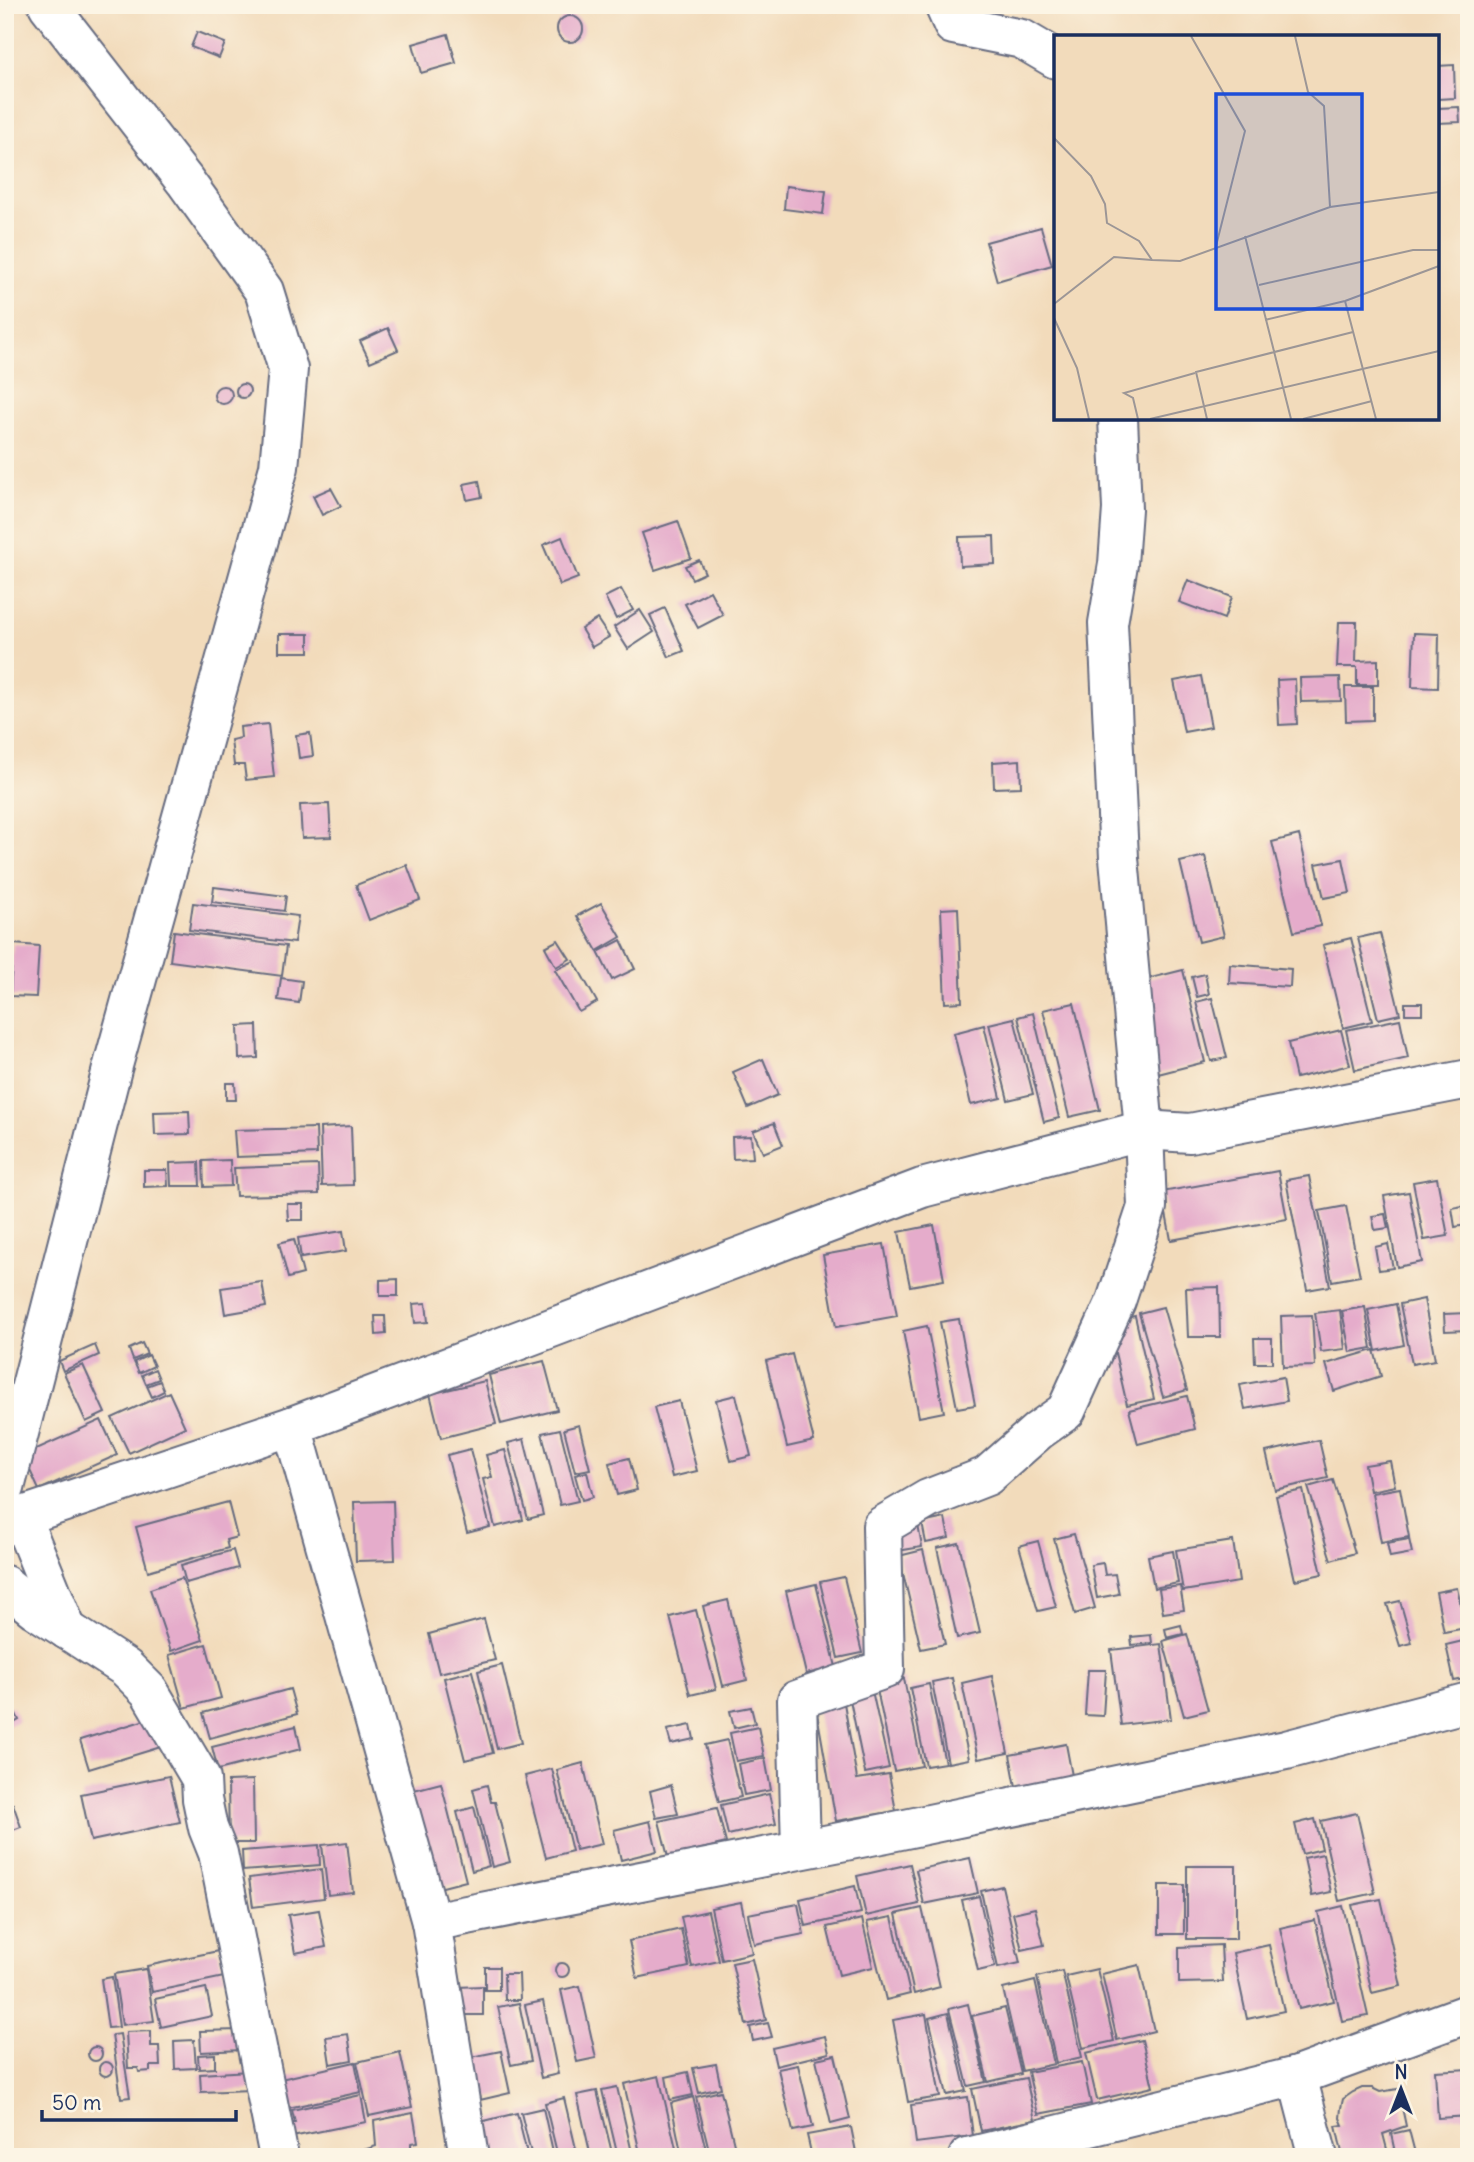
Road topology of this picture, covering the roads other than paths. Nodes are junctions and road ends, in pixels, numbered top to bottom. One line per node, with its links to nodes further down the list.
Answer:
1 (48, 5): 8 (street)
2 (944, 5): 3 (street)
3 (1054, 58)
4 (1118, 420): 6 (street)
5 (1469, 1079): 6 (street)
6 (1144, 1130): 7 (street); 12 (street)
7 (292, 1426): 8 (street); 13 (street)
8 (11, 1509): 10 (street)
9 (5, 1585): 10 (street)
10 (67, 1630): 16 (street)
11 (1469, 1703): 12 (street)
12 (801, 1849): 13 (street)
13 (431, 1922): 17 (street)
14 (1469, 2013): 15 (street)
15 (1297, 2076): 18 (street); 19 (street)
16 (279, 2157)
17 (469, 2157)
18 (968, 2157)
19 (1318, 2157)

